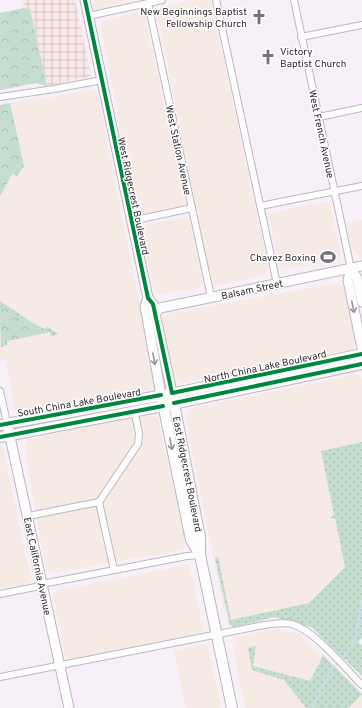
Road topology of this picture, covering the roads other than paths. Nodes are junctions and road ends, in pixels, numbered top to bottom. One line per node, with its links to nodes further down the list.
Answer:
1 (85, 0): 6 (street, West Ridgecrest Boulevard)
2 (162, 0): 5 (street)
3 (216, 0): 15 (street)
4 (294, 0): 8 (street, West French Avenue)
5 (148, 3): 6 (street); 16 (street, West Station Avenue)
6 (88, 16): 9 (street, West Ridgecrest Boulevard)
7 (362, 25): 8 (street)
8 (301, 37): 12 (street, West French Avenue)
9 (102, 80): 10 (street); 17 (street, West Ridgecrest Boulevard)
10 (0, 98)
11 (362, 108): 12 (street)
12 (319, 117): 14 (street, West French Avenue)
13 (362, 186): 14 (street)
14 (334, 192): 15 (street); 19 (street, West French Avenue)
15 (260, 206): 20 (street)
16 (192, 208): 17 (street); 22 (street, West Station Avenue)
17 (131, 221): 21 (street, West Ridgecrest Boulevard)
18 (362, 266): 19 (street, Balsam Street)
19 (350, 269): 20 (street, Balsam Street); 23 (street, West French Avenue); 26 (street, West French Avenue, one-way to 26)
20 (276, 284): 22 (street, Balsam Street)
21 (148, 298): 24 (street, West Ridgecrest Boulevard); 25 (street, West Ridgecrest Boulevard)
22 (211, 298): 24 (street, Balsam Street)
23 (362, 302)
24 (155, 314): 25 (street, Balsam Street); 32 (street, West Ridgecrest Boulevard)
25 (147, 322): 33 (street, West Ridgecrest Boulevard, one-way to 33)
26 (362, 348)
27 (362, 354): 28 (main road, North China Lake Boulevard)
28 (318, 363): 30 (main road); 32 (main road, North China Lake Boulevard)
29 (362, 364): 30 (main road, North China Lake Boulevard)
30 (279, 382): 34 (main road, North China Lake Boulevard)
31 (0, 391): 37 (street)
32 (172, 393): 33 (main road, South China Lake Boulevard); 34 (main road, East Ridgecrest Boulevard)
33 (161, 395): 35 (main road, West Ridgecrest Boulevard); 37 (main road, South China Lake Boulevard)
34 (174, 403): 35 (main road, South China Lake Boulevard); 41 (main road, East Ridgecrest Boulevard)
35 (163, 406): 36 (main road, South China Lake Boulevard); 41 (main road, East Ridgecrest Boulevard, one-way to 41)
36 (134, 410): 38 (main road, South China Lake Boulevard); 39 (street)
37 (4, 424): 38 (street, East California Avenue)
38 (5, 436): 40 (street, East California Avenue)
39 (99, 502): 40 (street); 42 (street)
40 (28, 516): 43 (street, East California Avenue)
41 (200, 555): 42 (street); 45 (main road, East Ridgecrest Boulevard)
42 (114, 570): 43 (street)
43 (42, 584): 44 (street); 46 (street, East California Avenue)
44 (0, 594)
45 (217, 634): 46 (street); 48 (street); 50 (main road, East Ridgecrest Boulevard)
46 (60, 665): 47 (street); 49 (street, East California Avenue)
47 (0, 677)
48 (362, 685)
49 (69, 708)
50 (232, 708)

